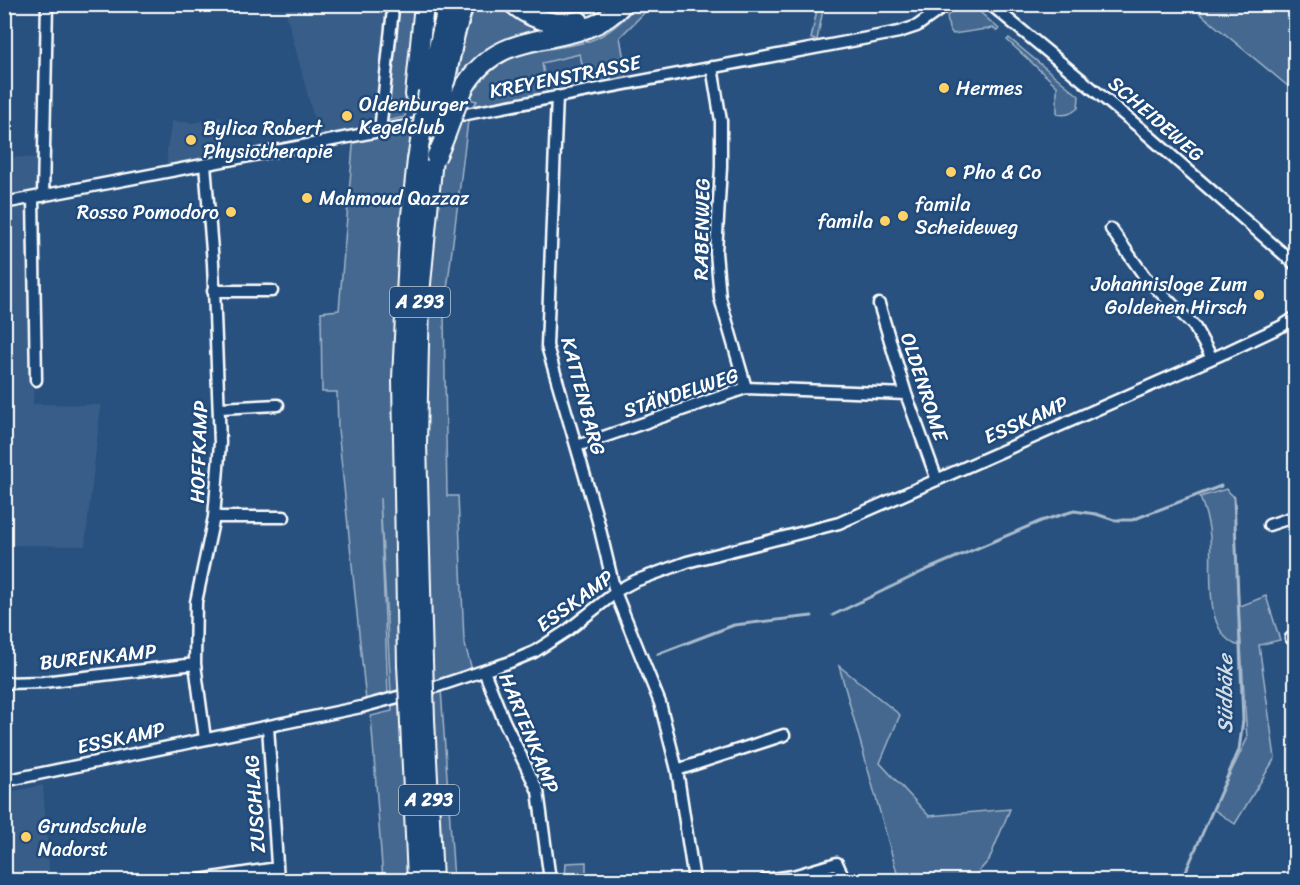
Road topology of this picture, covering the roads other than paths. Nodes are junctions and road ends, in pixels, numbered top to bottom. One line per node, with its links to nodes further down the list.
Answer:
1 (47, 4): 17 (street)
2 (390, 4): 14 (street)
3 (424, 4): 12 (highway)
4 (448, 4): 12 (highway, A 293)
5 (464, 4): 12 (highway, A 293)
6 (513, 4): 7 (highway)
7 (610, 4)
8 (623, 4): 15 (highway, bridge)
9 (948, 4): 11 (street, KREYENSTRASSE)
10 (990, 4): 20 (street, SCHEIDEWEG)
11 (712, 67): 13 (street, KREYENSTRASSE); 27 (street, RABENWEG)
12 (429, 91): 15 (highway, A 293, bridge)
13 (557, 96): 14 (street, KREYENSTRASSE); 31 (street, KATTENBARG)
14 (380, 131): 16 (street, KREYENSTRASSE)
15 (425, 160): 38 (highway, A 293); 38 (highway, A 293)
16 (205, 164): 17 (street, KREYENSTRASSE); 21 (street, HOFFKAMP)
17 (38, 197): 18 (street, KREYENSTRASSE); 26 (street)
18 (4, 203)
19 (1111, 229): 25 (street)
20 (1296, 264)
21 (213, 291): 22 (street); 30 (street, HOFFKAMP)
22 (272, 291)
23 (879, 304): 28 (street, OLDENROME)
24 (1296, 316): 25 (street, ESSKAMP)
25 (1212, 358): 32 (street, ESSKAMP)
26 (36, 380)
27 (746, 388): 28 (street, STÄNDELWEG); 31 (street, STÄNDELWEG)
28 (906, 394): 32 (street, OLDENROME)
29 (278, 405): 30 (street)
30 (220, 408): 34 (street, HOFFKAMP)
31 (577, 446): 37 (street, KATTENBARG)
32 (937, 480): 37 (street, ESSKAMP)
33 (1296, 516): 36 (street)
34 (214, 517): 35 (street); 39 (street, HOFFKAMP)
35 (284, 517)
36 (1269, 525)
37 (615, 592): 40 (street, ESSKAMP); 46 (street, KATTENBARG)
38 (415, 663): 42 (highway, A 293, bridge)
39 (195, 664): 41 (street, BURENKAMP); 45 (street, HOFFKAMP)
40 (484, 671): 43 (street, ESSKAMP); 53 (street, HARTENKAMP)
41 (4, 683)
42 (418, 721): 51 (highway, A 293); 52 (highway, A 293)
43 (268, 726): 45 (street, ESSKAMP); 48 (street, ZUSCHLAG)
44 (784, 735): 46 (street)
45 (205, 739): 47 (street, ESSKAMP)
46 (677, 770): 54 (street, KATTENBARG)
47 (4, 781)
48 (277, 868): 49 (street); 50 (street, ZUSCHLAG)
49 (200, 880)
50 (278, 880)
51 (417, 880)
52 (433, 880)
53 (550, 880)
54 (694, 880)
55 (765, 880): 56 (street)
56 (826, 880)

